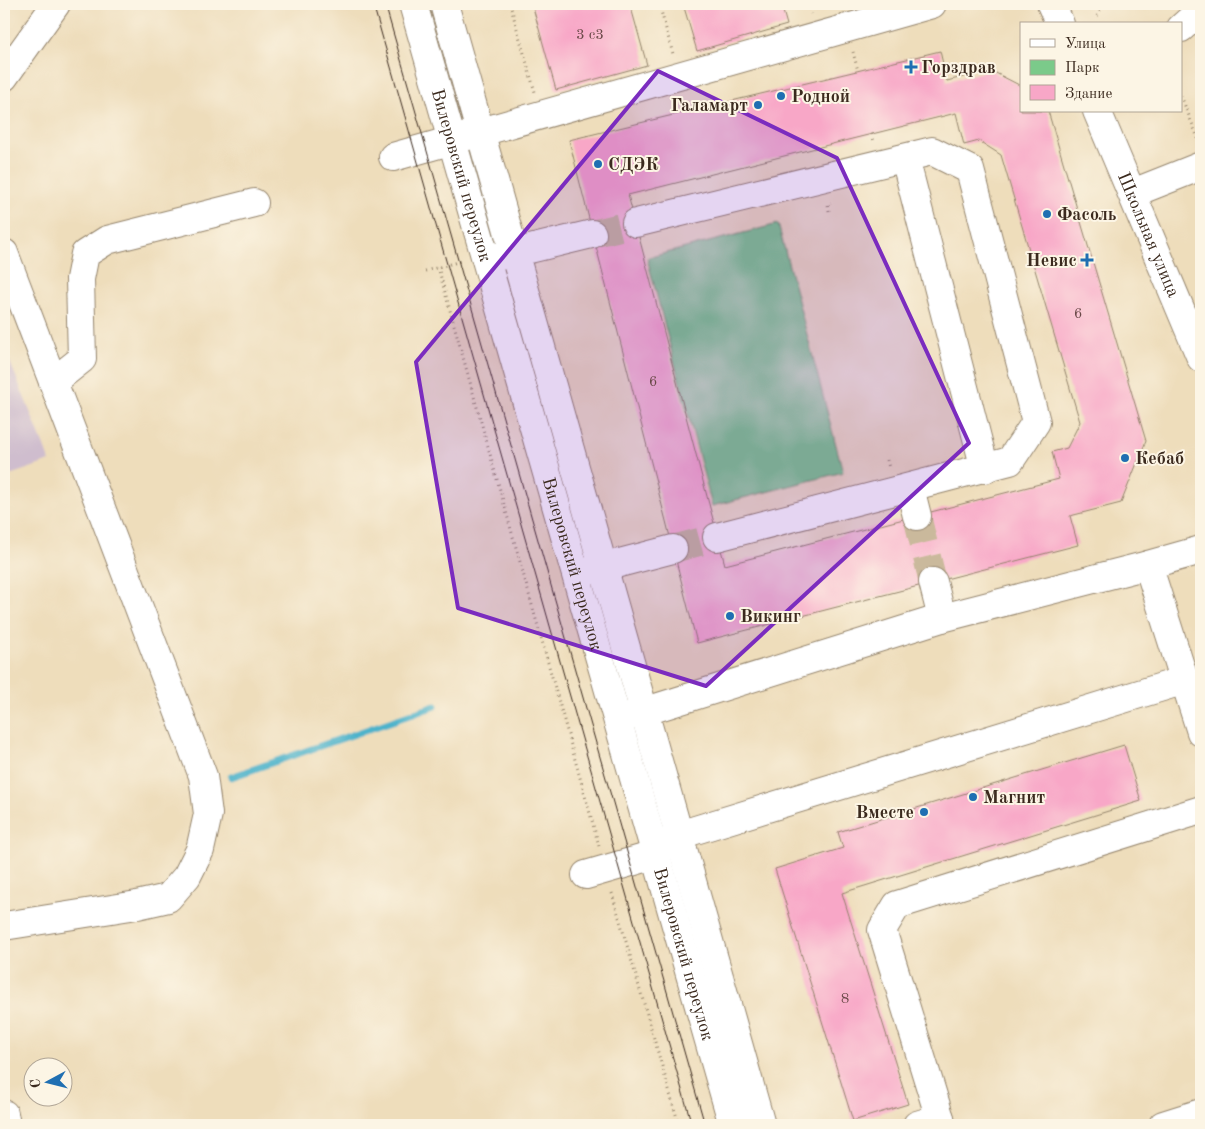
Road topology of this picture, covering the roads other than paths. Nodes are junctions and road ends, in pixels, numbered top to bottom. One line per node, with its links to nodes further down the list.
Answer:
1 (56, 4): 9 (street)
2 (413, 4): 12 (street, Вилеровский переулок)
3 (444, 4): 11 (street, Вилеровский переулок)
4 (932, 4): 11 (street)
5 (1051, 4): 7 (street)
6 (1201, 10): 8 (street)
7 (1059, 22)
8 (1182, 27)
9 (4, 78)
10 (1097, 112): 16 (street, Школьная улица)
11 (480, 132): 12 (street); 21 (street, Вилеровский переулок)
12 (452, 140): 14 (street); 22 (street, Вилеровский переулок)
13 (1200, 155): 16 (street)
14 (393, 156)
15 (905, 158): 18 (street); 26 (street); 26 (street)
16 (1133, 193): 24 (street, Школьная улица)
17 (254, 203): 25 (street)
18 (636, 223)
19 (592, 234): 21 (street)
20 (4, 253): 23 (street)
21 (515, 253): 22 (street); 33 (street, Вилеровский переулок)
22 (476, 260): 33 (street, Вилеровский переулок)
23 (14, 309): 25 (street)
24 (1201, 358)
25 (53, 382): 44 (street)
26 (985, 468): 27 (street)
27 (910, 488): 28 (street); 29 (street)
28 (917, 516)
29 (718, 537)
30 (673, 549): 33 (street)
31 (1201, 550): 32 (street)
32 (1148, 565): 35 (street); 36 (street)
33 (590, 570): 37 (street, Вилеровский переулок); 38 (street, Вилеровский переулок)
34 (933, 582): 35 (street)
35 (942, 618): 37 (street)
36 (1185, 680): 39 (street); 41 (street)
37 (644, 712): 38 (street); 41 (street, Вилеровский переулок)
38 (617, 720): 42 (street, Вилеровский переулок)
39 (1201, 732)
40 (1201, 810): 47 (street)
41 (679, 835): 42 (street); 50 (street, Вилеровский переулок)
42 (656, 855): 43 (street); 49 (street, Вилеровский переулок)
43 (596, 872)
44 (4, 926)
45 (1201, 1113): 51 (street)
46 (4, 1114): 48 (street)
47 (933, 1123)
48 (6, 1125)
49 (733, 1125)
50 (762, 1125)
51 (1163, 1125)

